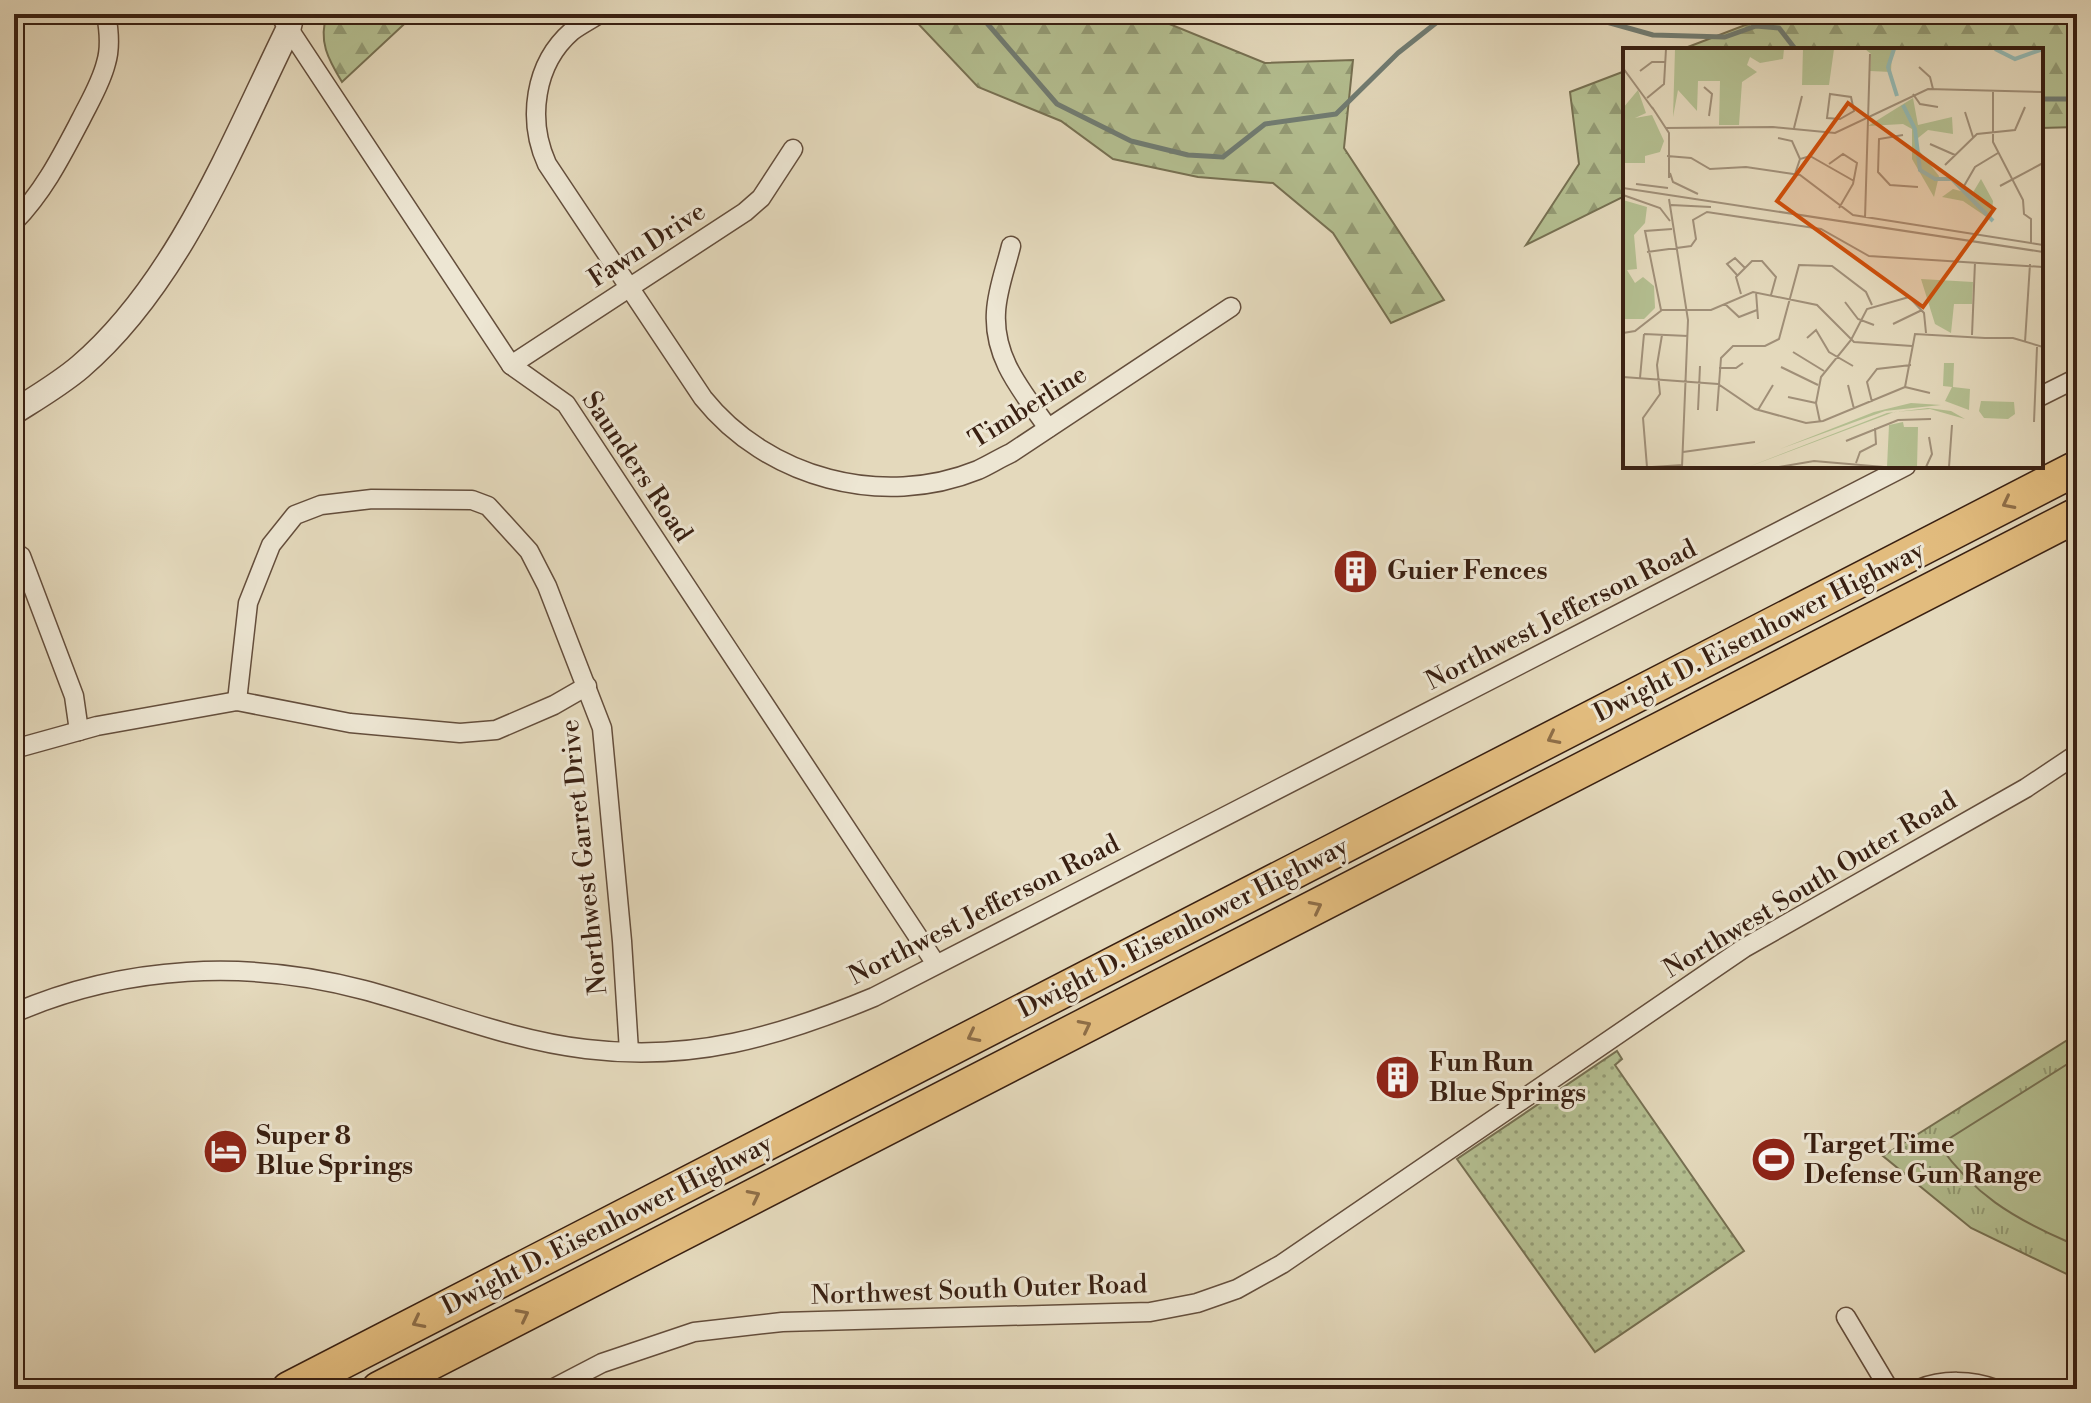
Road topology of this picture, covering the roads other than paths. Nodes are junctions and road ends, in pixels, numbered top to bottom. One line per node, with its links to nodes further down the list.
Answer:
1 (106, 14): 5 (street)
2 (599, 14): 7 (street, Timberline)
3 (286, 19): 9 (street, Saunders Road); 12 (street)
4 (793, 149): 7 (street, Fawn Drive)
5 (14, 222)
6 (1011, 246): 13 (street)
7 (629, 287): 9 (street, Fawn Drive); 13 (street, Timberline)
8 (1231, 307): 13 (street, Timberline)
9 (511, 365): 23 (street, Saunders Road)
10 (2077, 378): 11 (street)
11 (2043, 395)
12 (14, 412)
13 (1048, 428)
14 (1902, 468): 23 (street, Northwest Jefferson Road)
15 (2077, 468): 27 (highway, Dwight D. Eisenhower Highway, one-way to 27)
16 (2077, 515): 28 (highway, Dwight D. Eisenhower Highway, one-way to 16)
17 (21, 556): 20 (street)
18 (587, 686): 19 (street); 19 (street, Northwest Garret Drive); 25 (street, Northwest Garret Drive)
19 (237, 701): 20 (street)
20 (79, 731): 21 (street)
21 (14, 749)
22 (2077, 754): 29 (street, Northwest South Outer Road)
23 (936, 964): 25 (street, Northwest Jefferson Road)
24 (14, 1013): 25 (street, Northwest Jefferson Road)
25 (629, 1051)
26 (1846, 1317): 30 (street)
27 (289, 1389)
28 (379, 1389)
29 (552, 1389)
30 (1889, 1389)
31 (1919, 1389): 32 (street)
32 (1996, 1389)

